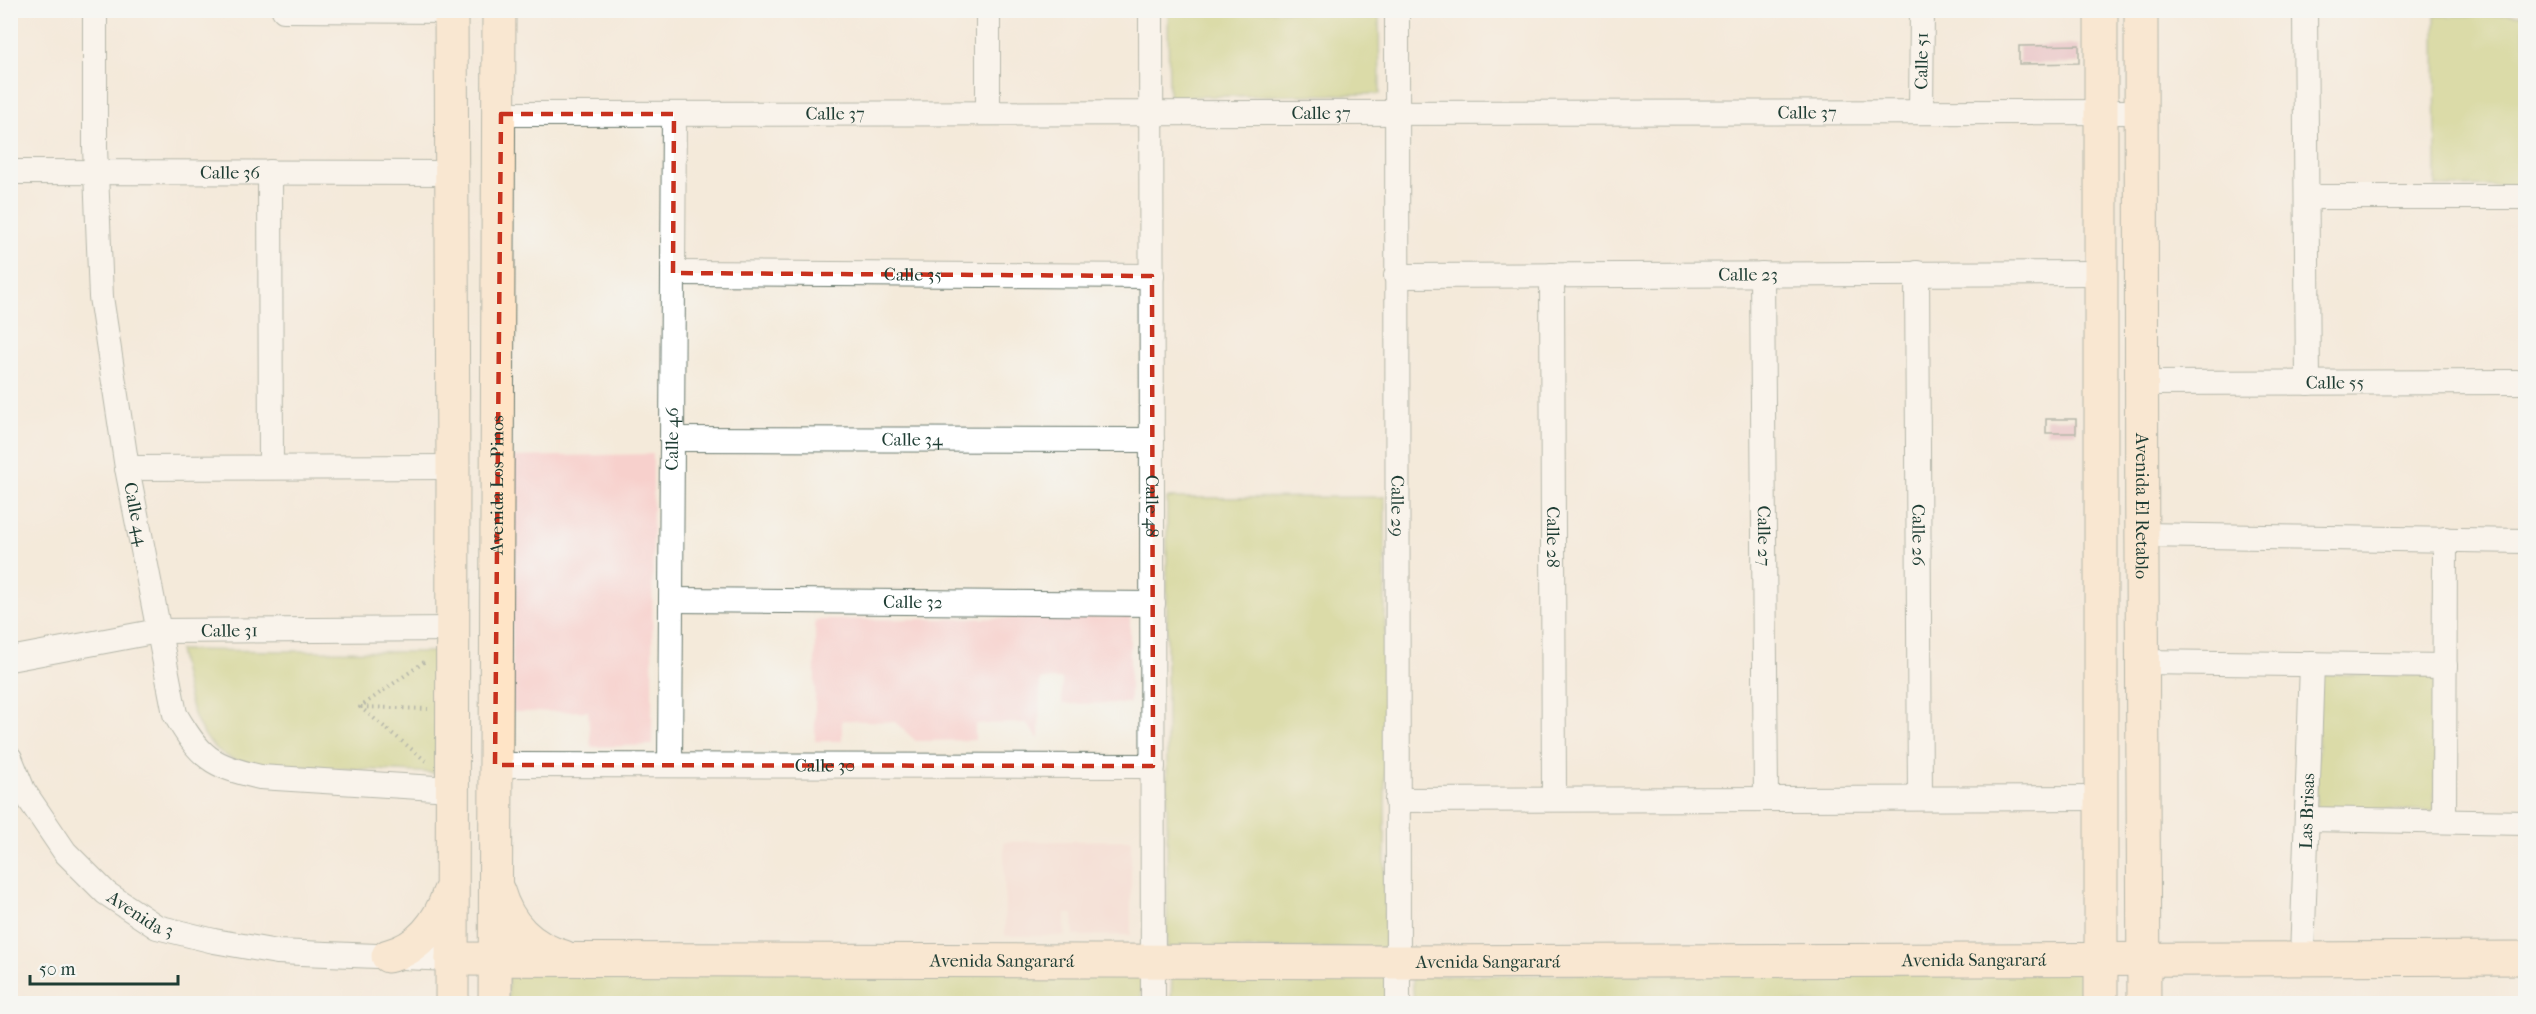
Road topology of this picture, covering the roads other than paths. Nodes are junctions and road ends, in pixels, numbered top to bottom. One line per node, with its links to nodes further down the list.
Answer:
1 (95, 10): 21 (street, Calle 44)
2 (284, 10): 11 (street)
3 (499, 10): 18 (street, Avenida Los Pinos)
4 (988, 10): 15 (street)
5 (1151, 10): 16 (street, Calle 48)
6 (1397, 10): 17 (street, Calle 29)
7 (1922, 10): 12 (street, Calle 51)
8 (2100, 10): 13 (street)
9 (2141, 10): 14 (street, Avenida El Retablo)
10 (2305, 10): 24 (street)
11 (451, 11): 23 (street)
12 (1922, 112): 13 (street, Calle 37); 17 (street, Calle 37)
13 (2101, 112): 14 (street, Calle 37); 28 (street)
14 (2142, 112): 34 (street, Avenida El Retablo)
15 (988, 113): 16 (street, Calle 37); 19 (street, Calle 37)
16 (1152, 113): 17 (street, Calle 37); 31 (street, Calle 48)
17 (1397, 113): 32 (street, Calle 29)
18 (501, 114): 19 (street, Calle 37); 45 (street, Avenida Los Pinos)
19 (674, 114): 26 (street, Calle 46)
20 (10, 172): 21 (street, Calle 36)
21 (96, 172): 22 (street, Calle 36); 40 (street, Calle 44)
22 (270, 172): 23 (street, Calle 36); 39 (street)
23 (452, 173): 38 (street)
24 (2308, 197): 25 (street); 35 (street)
25 (2526, 197)
26 (673, 273): 31 (street, Calle 35); 36 (street, Calle 46)
27 (1917, 273): 28 (street, Calle 23); 29 (street, Calle 23); 59 (street, Calle 26)
28 (2102, 273): 60 (street)
29 (1762, 274): 30 (street, Calle 23); 62 (street, Calle 27)
30 (1552, 275): 32 (street, Calle 23); 61 (street, Calle 28)
31 (1152, 276): 37 (street, Calle 48)
32 (1396, 276): 63 (street, Calle 29)
33 (2526, 382): 35 (street, Calle 55)
34 (2143, 383): 35 (street, Calle 55); 41 (street, Avenida El Retablo)
35 (2308, 383)
36 (672, 439): 37 (street, Calle 34); 46 (street, Calle 46)
37 (1152, 440): 47 (street, Calle 48)
38 (453, 466): 39 (street); 44 (street)
39 (271, 467): 40 (street)
40 (126, 468): 49 (street, Calle 44)
41 (2141, 535): 42 (street); 51 (street, Avenida El Retablo)
42 (2445, 539): 43 (street); 53 (street)
43 (2526, 541)
44 (453, 553): 45 (street); 48 (street)
45 (497, 554): 55 (street, Avenida Los Pinos)
46 (671, 600): 47 (street, Calle 32); 56 (street, Calle 46)
47 (1153, 604): 57 (street, Calle 48)
48 (452, 629): 49 (street, Calle 31); 58 (street)
49 (158, 631): 50 (street, Calle 31); 58 (street, Calle 44)
50 (10, 659)
51 (2142, 662): 52 (street); 72 (street, Avenida El Retablo)
52 (2312, 664): 53 (street); 64 (street, Las Brisas)
53 (2445, 666): 65 (street)
54 (10, 758): 70 (street, Avenida 3)
55 (495, 765): 56 (street, Calle 30); 67 (street, Avenida Los Pinos)
56 (670, 765): 57 (street, Calle 30)
57 (1154, 765): 79 (street, Calle 48)
58 (441, 777): 68 (street)
59 (1920, 798): 60 (street); 62 (street)
60 (2102, 798): 69 (street)
61 (1554, 799): 62 (street); 63 (street)
62 (1766, 799)
63 (1397, 800): 80 (street, Calle 29)
64 (2307, 819): 65 (street); 73 (street, Las Brisas)
65 (2444, 821): 66 (street)
66 (2526, 823)
67 (495, 875): 76 (street, Avenida Los Pinos); 77 (street)
68 (451, 877): 70 (street); 75 (street)
69 (2102, 893): 71 (street); 78 (street)
70 (388, 957): 75 (street, Avenida 3)
71 (2101, 958): 72 (street, Avenida Sangarará); 78 (street, Avenida Sangarará); 85 (street)
72 (2144, 958): 73 (street, Avenida Sangarará); 86 (street, Avenida El Retablo)
73 (2302, 958): 74 (street, Avenida Sangarará)
74 (2526, 958)
75 (452, 959): 76 (street, Avenida Sangarará); 81 (street)
76 (495, 959): 77 (street, Avenida Sangarará); 82 (street, Avenida Los Pinos)
77 (581, 959): 79 (street, Avenida Sangarará)
78 (2038, 959): 80 (street, Avenida Sangarará)
79 (1153, 960): 80 (street, Avenida Sangarará); 83 (street, Calle 48)
80 (1398, 962): 84 (street, Calle 29)
81 (452, 1004)
82 (495, 1004)
83 (1153, 1004)
84 (1398, 1004)
85 (2101, 1004)
86 (2144, 1004)

